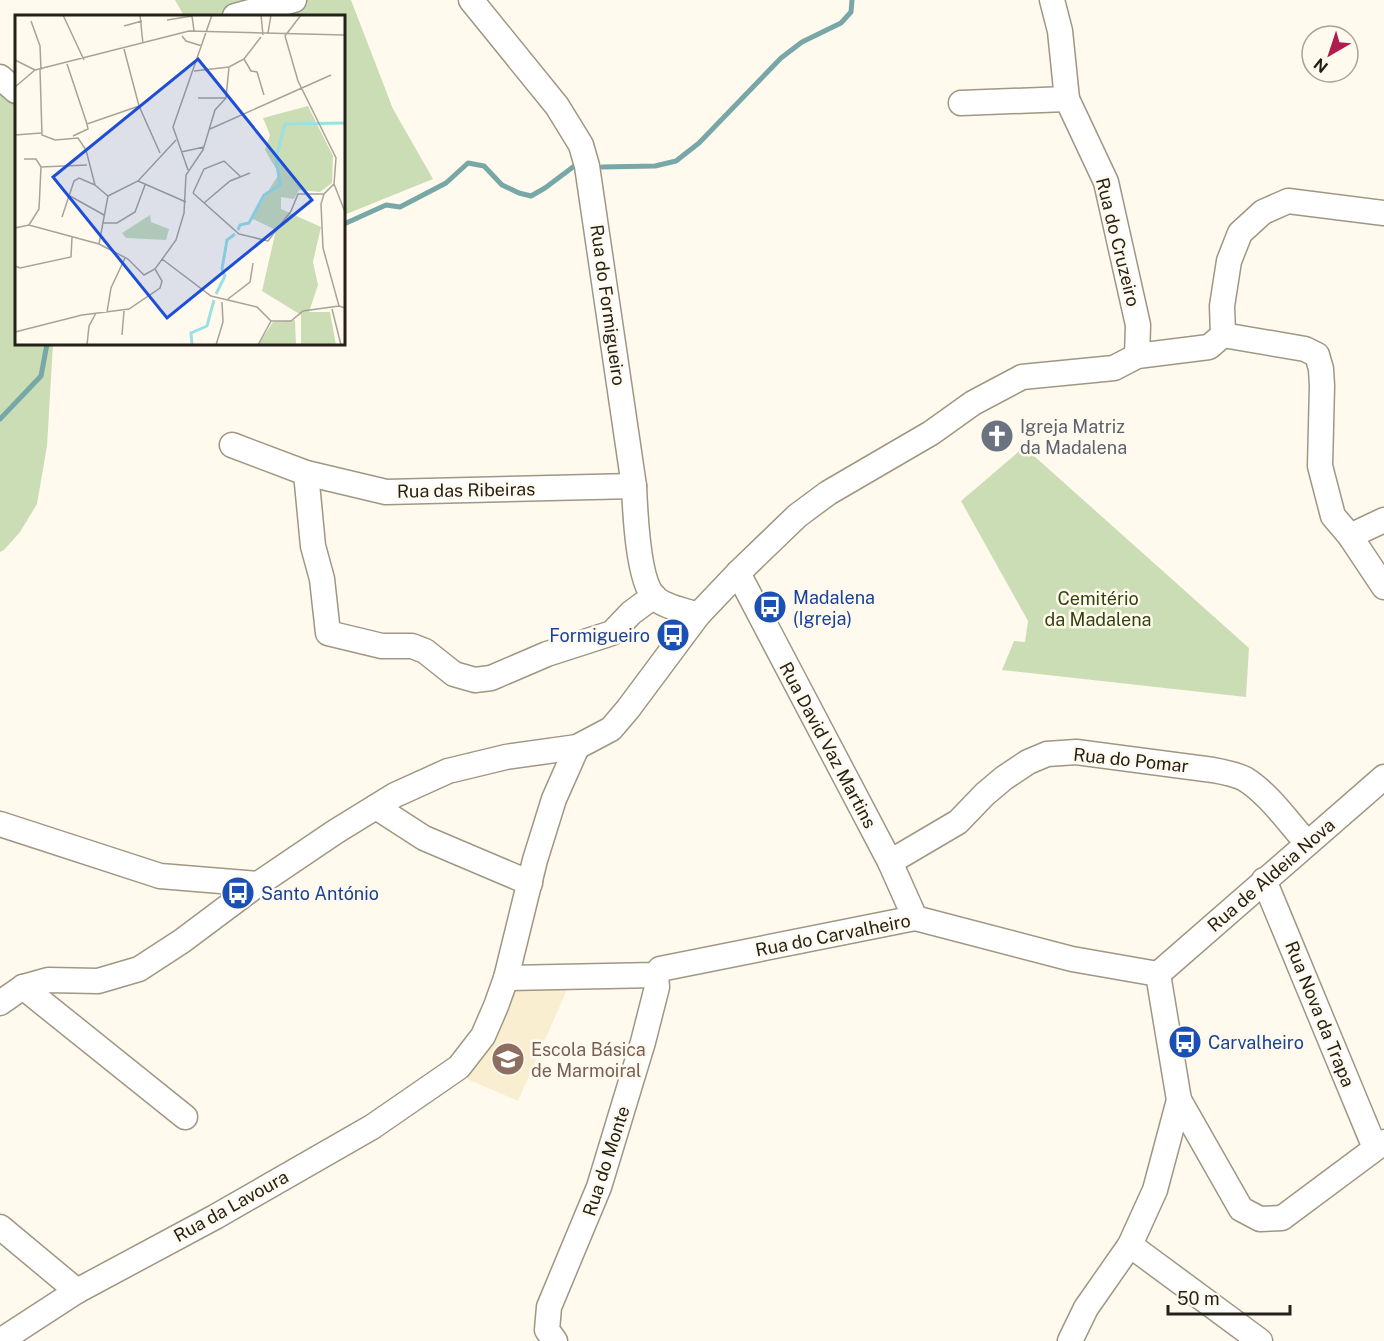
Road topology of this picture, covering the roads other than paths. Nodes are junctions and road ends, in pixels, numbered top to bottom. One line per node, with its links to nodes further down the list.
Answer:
1 (294, 0): 4 (street)
2 (471, 0): 14 (street, Rua do Formigueiro)
3 (1052, 0): 7 (street, Rua do Cruzeiro)
4 (239, 15)
5 (0, 77): 6 (street)
6 (15, 91)
7 (1067, 99): 8 (street); 11 (street, Rua do Cruzeiro)
8 (961, 104)
9 (1384, 213): 10 (street)
10 (1223, 336): 11 (street); 16 (street)
11 (1137, 356): 17 (street)
12 (232, 446): 13 (street, Rua das Ribeiras)
13 (306, 472): 14 (street, Rua das Ribeiras); 19 (street)
14 (634, 486): 19 (street, Rua do Formigueiro)
15 (1384, 520): 16 (street)
16 (1350, 536): 18 (street)
17 (738, 573): 20 (street); 26 (street, Rua David Vaz Martins)
18 (1384, 587)
19 (654, 596): 20 (street)
20 (698, 615): 21 (street)
21 (577, 747): 23 (street); 28 (street, Rua da Lavoura)
22 (1384, 777): 25 (street, Rua de Aldeia Nova)
23 (376, 807): 28 (street); 29 (street)
24 (0, 824): 29 (street)
25 (1307, 843): 26 (street, Rua do Pomar); 27 (street, Rua de Aldeia Nova)
26 (890, 862): 30 (street, Rua David Vaz Martins)
27 (1264, 880): 31 (street, Rua de Aldeia Nova); 38 (street, Rua Nova da Trapa)
28 (530, 883): 33 (street, Rua da Lavoura)
29 (258, 884): 34 (street)
30 (915, 918): 31 (street, Rua do Carvalheiro); 32 (street, Rua do Carvalheiro)
31 (1158, 974): 36 (street)
32 (656, 975): 33 (street, Rua do Carvalheiro); 43 (street, Rua do Monte)
33 (506, 978): 41 (street, Rua da Lavoura)
34 (23, 987): 35 (street); 37 (street)
35 (0, 1003)
36 (1179, 1100): 38 (street, Rua Nova da Trapa); 40 (street)
37 (185, 1118)
38 (1379, 1145)
39 (0, 1227): 41 (street)
40 (1130, 1245): 44 (street); 45 (street)
41 (77, 1291): 42 (street, Rua da Lavoura)
42 (0, 1341)
43 (555, 1341)
44 (1070, 1341)
45 (1260, 1341)

